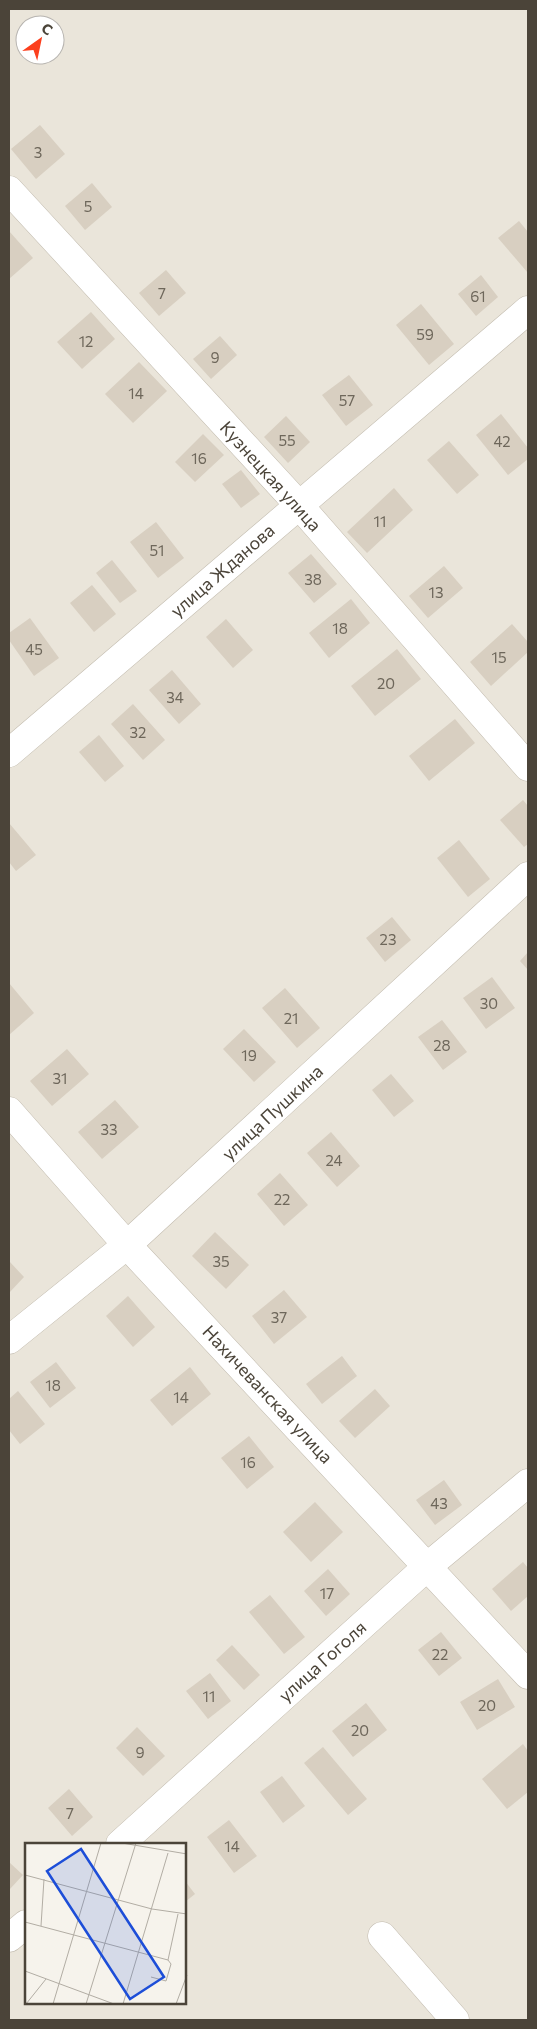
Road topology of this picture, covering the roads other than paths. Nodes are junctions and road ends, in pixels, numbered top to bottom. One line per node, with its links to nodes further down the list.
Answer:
1 (9, 190): 3 (street, Кузнецкая улица)
2 (528, 310): 3 (street, улица Жданова)
3 (298, 504): 4 (street, улица Жданова); 5 (street, Кузнецкая улица)
4 (9, 753)
5 (528, 767)
6 (528, 876): 8 (street, улица Пушкина)
7 (9, 1111): 8 (street, Нахичеванская улица)
8 (127, 1245): 9 (street, улица Пушкина); 11 (street, Нахичеванская улица)
9 (9, 1340)
10 (528, 1483): 11 (street, улица Гоголя)
11 (428, 1566): 12 (street, Нахичеванская улица); 13 (street, улица Гоголя)
12 (528, 1675)
13 (121, 1843)
14 (25, 1925): 16 (street)
15 (382, 1936): 17 (street)
16 (9, 1938)
17 (455, 2020)

